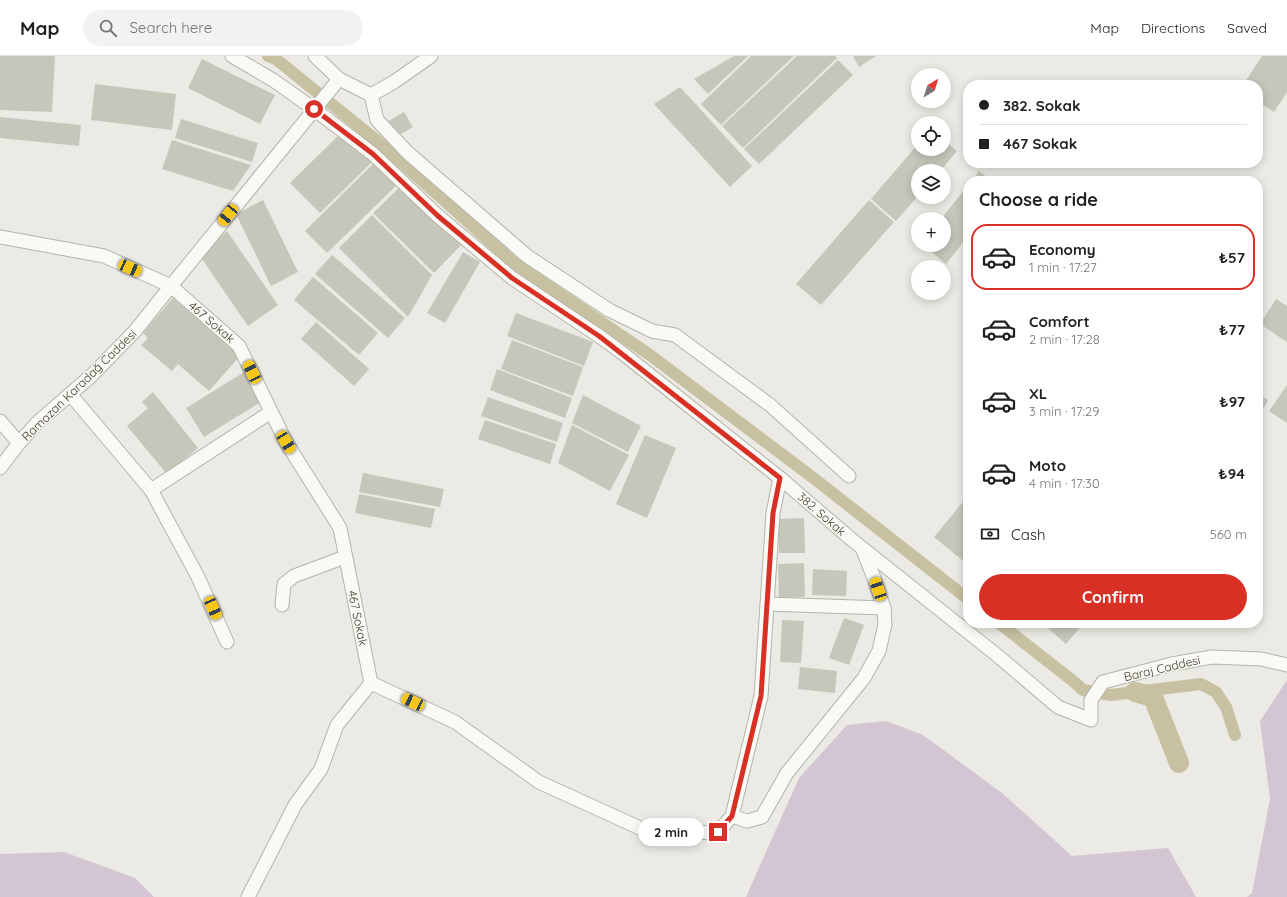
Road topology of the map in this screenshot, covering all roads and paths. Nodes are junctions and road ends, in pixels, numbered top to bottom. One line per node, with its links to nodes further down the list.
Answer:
1 (232, 56): 6 (street, 382. Sokak)
2 (315, 56): 4 (street)
3 (431, 56): 5 (street)
4 (339, 78): 5 (street); 6 (street, Ramazan Karadağ Caddesi)
5 (371, 95): 14 (street)
6 (314, 109): 8 (street, Ramazan Karadağ Caddesi); 15 (street, 382. Sokak)
7 (0, 237): 8 (street, 467 Sokak)
8 (171, 286): 9 (street, Ramazan Karadağ Caddesi); 10 (street, 467 Sokak)
9 (70, 394): 12 (street, Ramazan Karadağ Caddesi); 16 (street)
10 (271, 412): 16 (street); 18 (street, 467 Sokak)
11 (0, 421): 12 (street)
12 (19, 443): 13 (street, Ramazan Karadağ Caddesi)
13 (0, 468)
14 (849, 476)
15 (780, 478): 17 (street, 382. Sokak); 19 (street)
16 (151, 490): 22 (street)
17 (862, 548): 21 (street); 25 (street, 382. Sokak)
18 (345, 557): 20 (street); 24 (street, 467 Sokak)
19 (767, 604): 21 (street); 26 (street)
20 (282, 605)
21 (884, 608): 26 (street)
22 (227, 642)
23 (1287, 665): 25 (street, Baraj Caddesi)
24 (371, 683): 26 (street); 27 (street)
25 (1091, 720)
26 (732, 816)
27 (248, 897)

